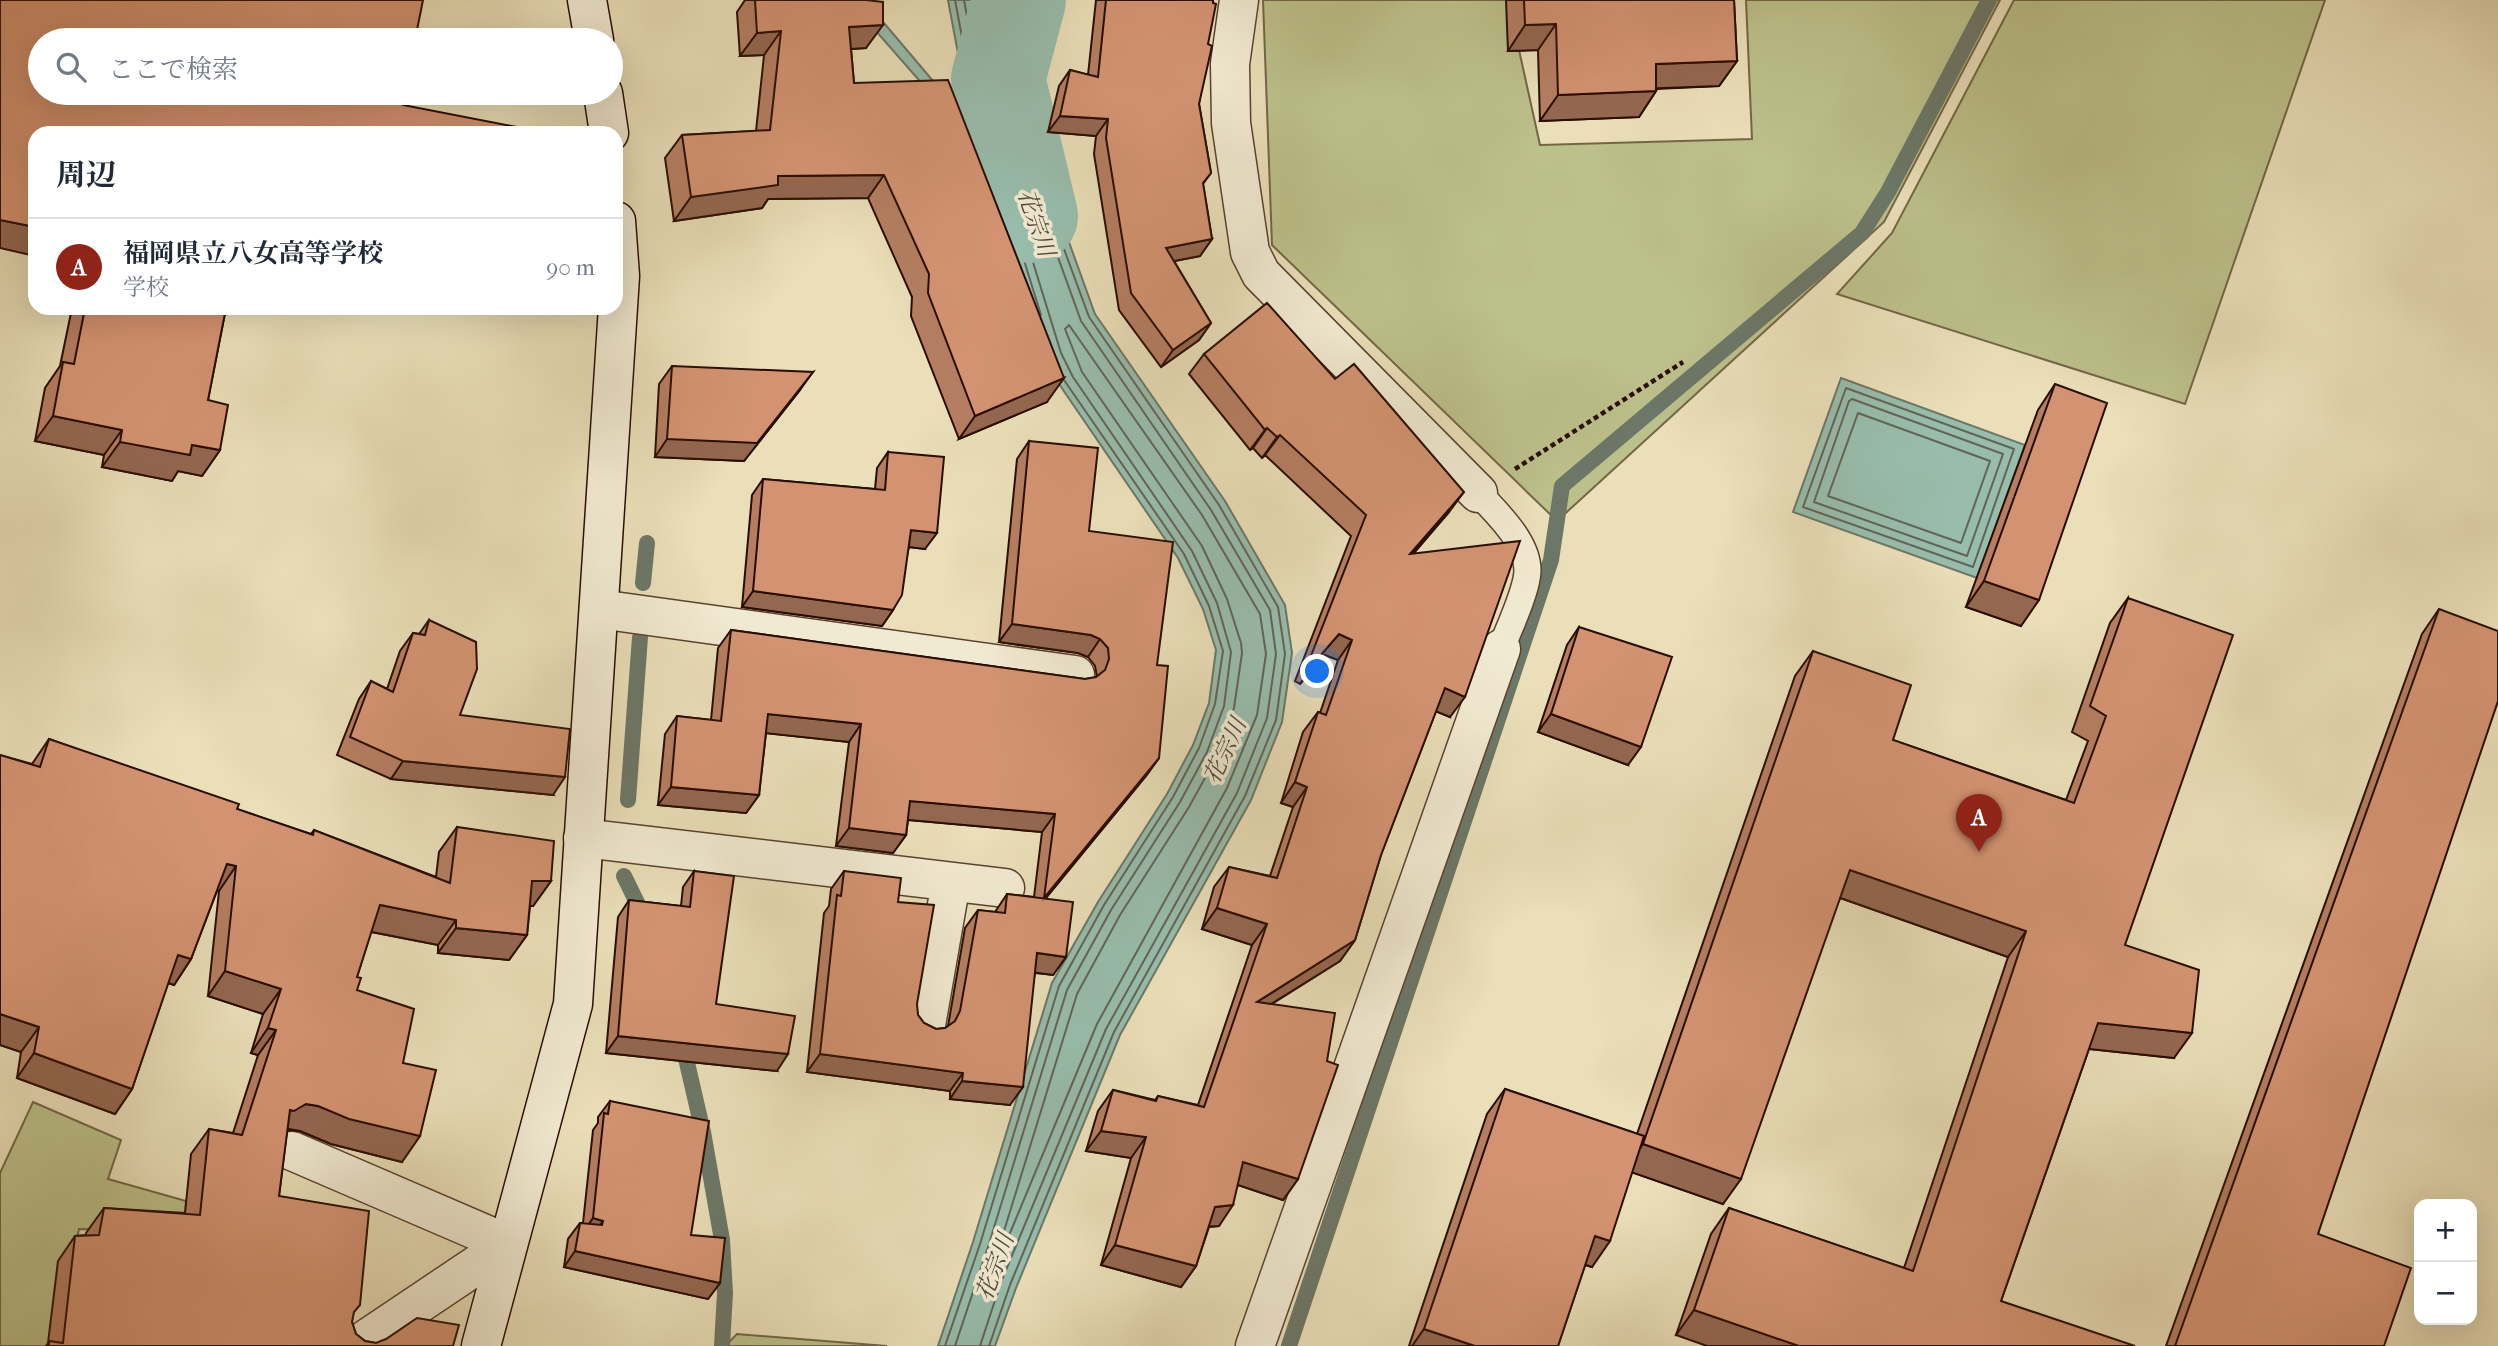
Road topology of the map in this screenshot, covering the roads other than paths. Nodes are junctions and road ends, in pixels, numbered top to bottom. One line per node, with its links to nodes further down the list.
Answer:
1 (587, 0): 3 (street)
2 (1239, 0): 7 (street)
3 (592, 28)
4 (605, 105): 5 (street)
5 (608, 126)
6 (617, 315): 8 (street)
7 (1478, 493): 9 (lane)
8 (598, 609): 10 (street); 11 (street)
9 (1502, 649): 19 (street)
10 (1075, 676)
11 (583, 838): 12 (street); 16 (street)
12 (951, 882): 13 (street); 14 (street)
13 (1005, 888)
14 (926, 1025)
15 (292, 1151): 16 (street)
16 (508, 1244): 17 (street); 18 (street)
17 (356, 1346)
18 (481, 1346)
19 (1255, 1346)

